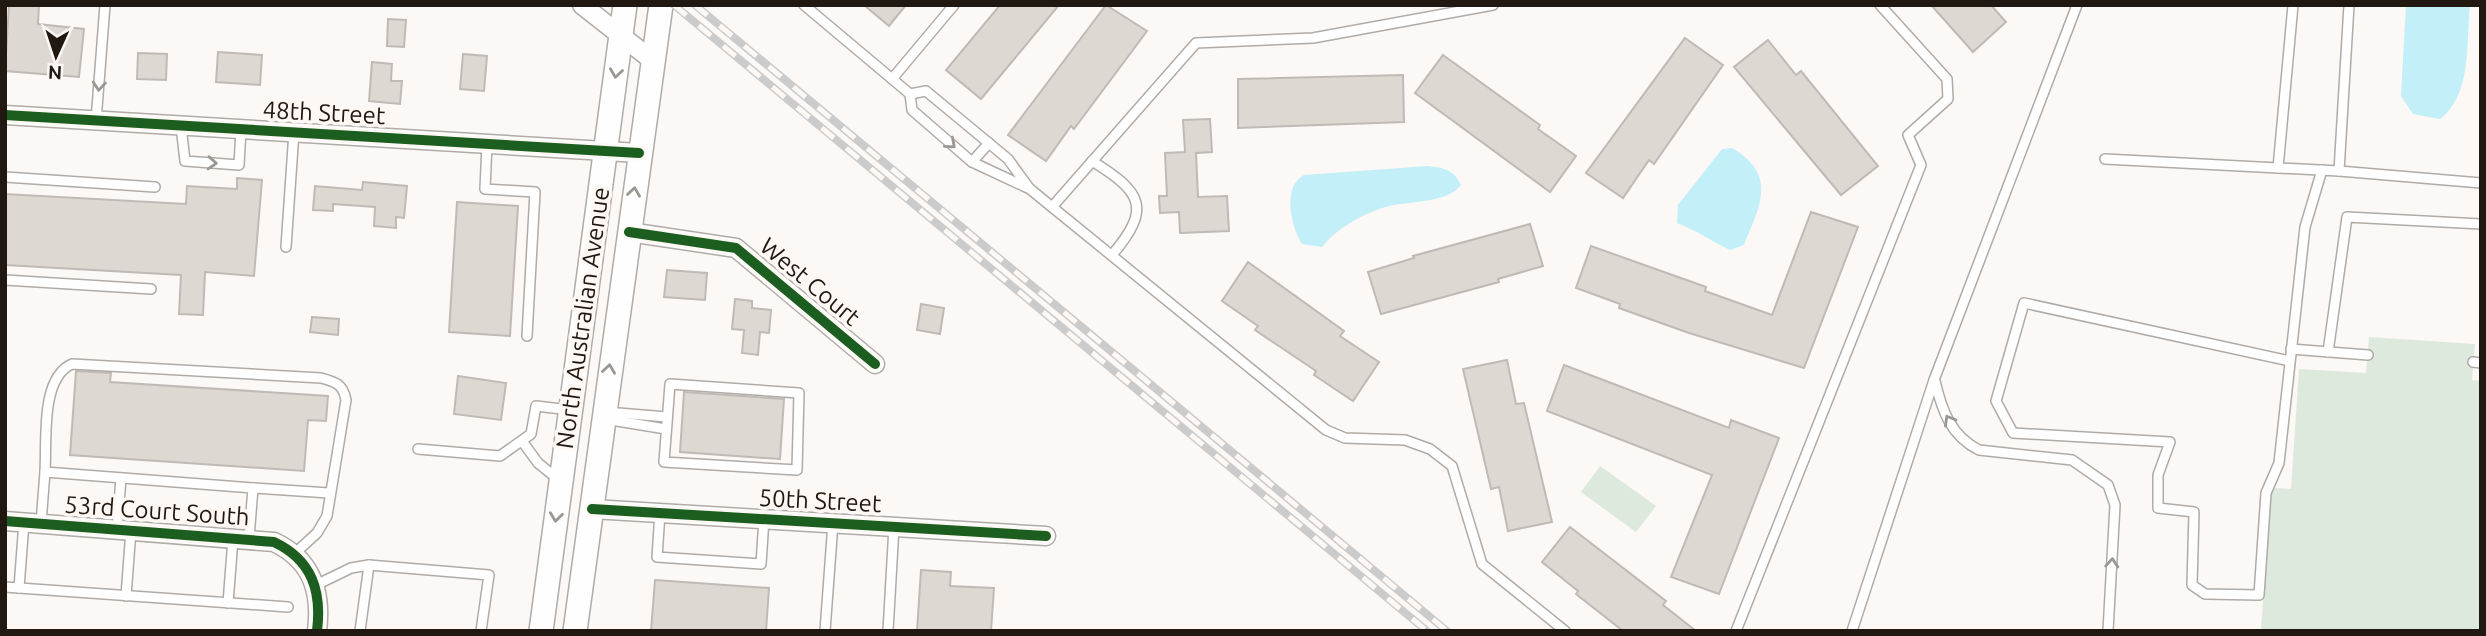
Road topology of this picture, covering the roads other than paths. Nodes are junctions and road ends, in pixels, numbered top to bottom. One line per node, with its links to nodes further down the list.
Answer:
1 (106, 5): 17 (lane, one-way to 17)
2 (582, 5): 12 (street)
3 (625, 5): 12 (main road, North Australian Avenue)
4 (661, 5): 13 (main road, North Australian Avenue)
5 (804, 5): 14 (lane)
6 (954, 5): 14 (lane)
7 (1493, 5): 26 (lane)
8 (1880, 5): 86 (lane)
9 (2077, 5): 48 (lane)
10 (2293, 5): 28 (lane)
11 (2349, 5): 30 (lane)
12 (621, 35): 13 (street); 23 (main road, North Australian Avenue, one-way to 23)
13 (652, 60): 24 (main road, North Australian Avenue)
14 (892, 79): 15 (lane)
15 (910, 94): 21 (lane); 27 (lane, one-way to 27)
16 (5, 115): 17 (street, 48th Street)
17 (96, 121): 18 (street, 48th Street)
18 (181, 125): 19 (street, 48th Street); 19 (lane, one-way to 19)
19 (241, 129): 20 (street, 48th Street)
20 (293, 132): 22 (street, 48th Street); 38 (lane)
21 (989, 143): 27 (lane); 34 (lane)
22 (487, 144): 23 (street, 48th Street); 42 (lane)
23 (605, 151): 24 (street, 48th Street); 49 (main road, North Australian Avenue)
24 (639, 153): 37 (main road, North Australian Avenue, one-way to 24)
25 (2105, 159): 28 (lane)
26 (1092, 160): 35 (lane); 39 (lane)
27 (972, 162): 34 (lane)
28 (2278, 168): 29 (lane)
29 (2322, 170): 30 (lane); 43 (lane)
30 (2339, 171): 32 (lane)
31 (5, 177): 33 (lane)
32 (2481, 183)
33 (155, 187)
34 (1030, 189): 35 (lane)
35 (1052, 206): 39 (lane)
36 (2481, 224): 44 (lane)
37 (629, 232): 47 (street, West Court); 50 (main road, North Australian Avenue, one-way to 37)
38 (286, 247)
39 (1112, 256): 85 (lane)
40 (5, 280): 41 (lane)
41 (151, 289)
42 (527, 336)
43 (2291, 349): 44 (lane); 46 (lane)
44 (2328, 352): 45 (lane)
45 (2368, 355)
46 (2290, 361): 46 (lane)
47 (875, 364)
48 (1934, 380): 87 (lane); 88 (lane, one-way to 48)
49 (570, 410): 50 (main road); 53 (lane); 57 (main road, North Australian Avenue)
50 (603, 412): 51 (lane); 52 (lane); 60 (main road, North Australian Avenue)
51 (667, 417): 52 (lane); 52 (lane)
52 (666, 429)
53 (522, 441): 54 (lane); 57 (lane)
54 (418, 449)
55 (45, 472): 56 (lane); 59 (lane); 64 (lane)
56 (121, 478): 58 (lane); 67 (lane)
57 (561, 481): 81 (main road, North Australian Avenue, one-way to 81)
58 (253, 488): 59 (lane); 69 (lane)
59 (329, 493): 70 (lane)
60 (592, 509): 61 (street, 50th Street); 82 (main road, North Australian Avenue)
61 (660, 513): 62 (street, 50th Street); 62 (lane)
62 (764, 519): 65 (street, 50th Street)
63 (5, 521): 64 (street, 53rd Court South)
64 (33, 523): 67 (street, 53rd Court South); 74 (lane)
65 (833, 523): 66 (street, 50th Street); 83 (lane)
66 (894, 527): 68 (street, 50th Street); 84 (lane)
67 (124, 529): 69 (street, 53rd Court South); 75 (lane)
68 (1046, 536)
69 (241, 538): 70 (street, 53rd Court South); 76 (lane)
70 (297, 556): 72 (street)
71 (369, 565): 72 (lane); 79 (lane); 80 (lane)
72 (316, 585): 78 (street)
73 (5, 587): 74 (lane)
74 (19, 588): 75 (lane)
75 (126, 596): 76 (lane)
76 (228, 603): 77 (lane)
77 (288, 607)
78 (317, 631)
79 (360, 631)
80 (481, 631)
81 (541, 631)
82 (575, 631)
83 (825, 631)
84 (888, 631)
85 (1565, 631)
86 (1736, 631)
87 (1852, 631)
88 (2108, 631)

